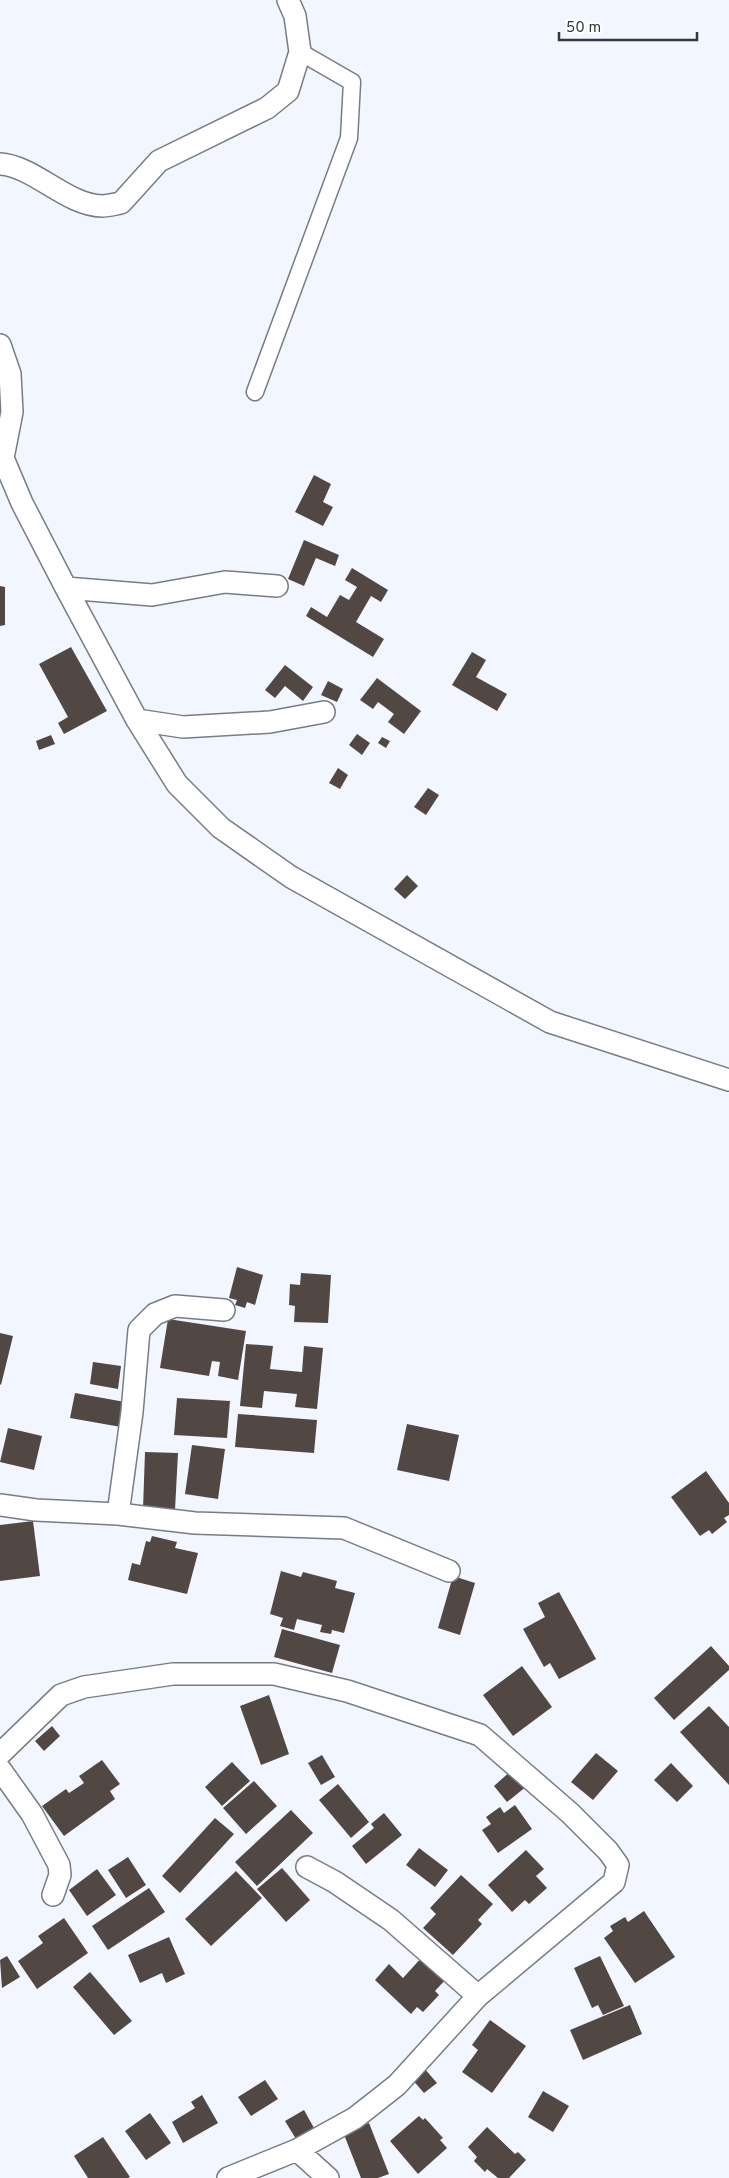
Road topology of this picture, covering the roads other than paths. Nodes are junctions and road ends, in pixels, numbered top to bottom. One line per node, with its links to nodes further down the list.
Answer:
1 (288, 0): 2 (street)
2 (300, 52): 3 (street); 5 (street)
3 (0, 164)
4 (0, 346): 6 (street)
5 (255, 392)
6 (1, 458): 8 (street)
7 (277, 586): 8 (street)
8 (66, 588): 10 (street)
9 (324, 712): 10 (street)
10 (137, 720): 11 (street)
11 (729, 1080)
12 (224, 1310): 14 (street)
13 (0, 1505): 14 (street)
14 (118, 1514): 15 (street)
15 (449, 1571)
16 (0, 1754): 20 (street)
17 (0, 1769): 19 (street)
18 (306, 1867): 20 (street)
19 (53, 1895)
20 (478, 1996): 21 (street)
21 (297, 2150): 22 (street); 23 (street)
22 (228, 2178)
23 (328, 2178)

